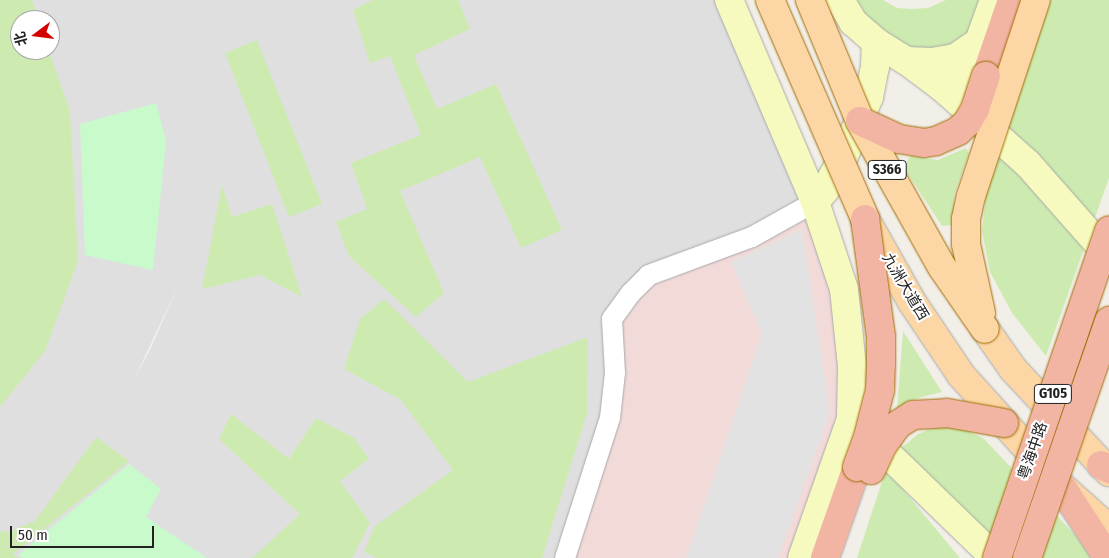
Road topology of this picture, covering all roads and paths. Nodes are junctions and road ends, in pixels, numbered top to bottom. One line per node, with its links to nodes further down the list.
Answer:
1 (730, 0): 13 (main road)
2 (770, 0): 14 (main road, 九洲大道西, bridge)
3 (810, 0): 12 (main road, S366, bridge)
4 (840, 0): 8 (main road)
5 (994, 0): 9 (main road)
6 (1012, 0): 12 (highway, bridge)
7 (1036, 0): 18 (main road, bridge)
8 (876, 42): 10 (main road); 13 (main road)
9 (979, 42): 10 (main road); 11 (main road)
10 (908, 61): 11 (main road)
11 (943, 88): 16 (main road)
12 (860, 121): 18 (main road, S366, bridge)
13 (814, 202): 19 (main road); 25 (street)
14 (865, 219): 20 (main road, 九洲大道西, bridge); 22 (highway, bridge)
15 (1109, 231): 29 (highway, 粤海中路 / G105, bridge)
16 (1109, 256)
17 (1109, 321): 30 (highway, 粤海中路 / G105, bridge)
18 (985, 329): 21 (main road, S366, bridge)
19 (851, 419): 26 (main road); 29 (main road)
20 (1004, 423): 22 (highway, bridge); 23 (main road, 九洲大道西, bridge)
21 (1107, 468)
22 (864, 469): 27 (highway); 28 (highway)
23 (1061, 486): 24 (main road, 九洲大道西); 31 (highway)
24 (1109, 529)
25 (565, 558)
26 (802, 558)
27 (825, 558)
28 (840, 558)
29 (996, 558)
30 (1028, 558)
31 (1108, 558)

